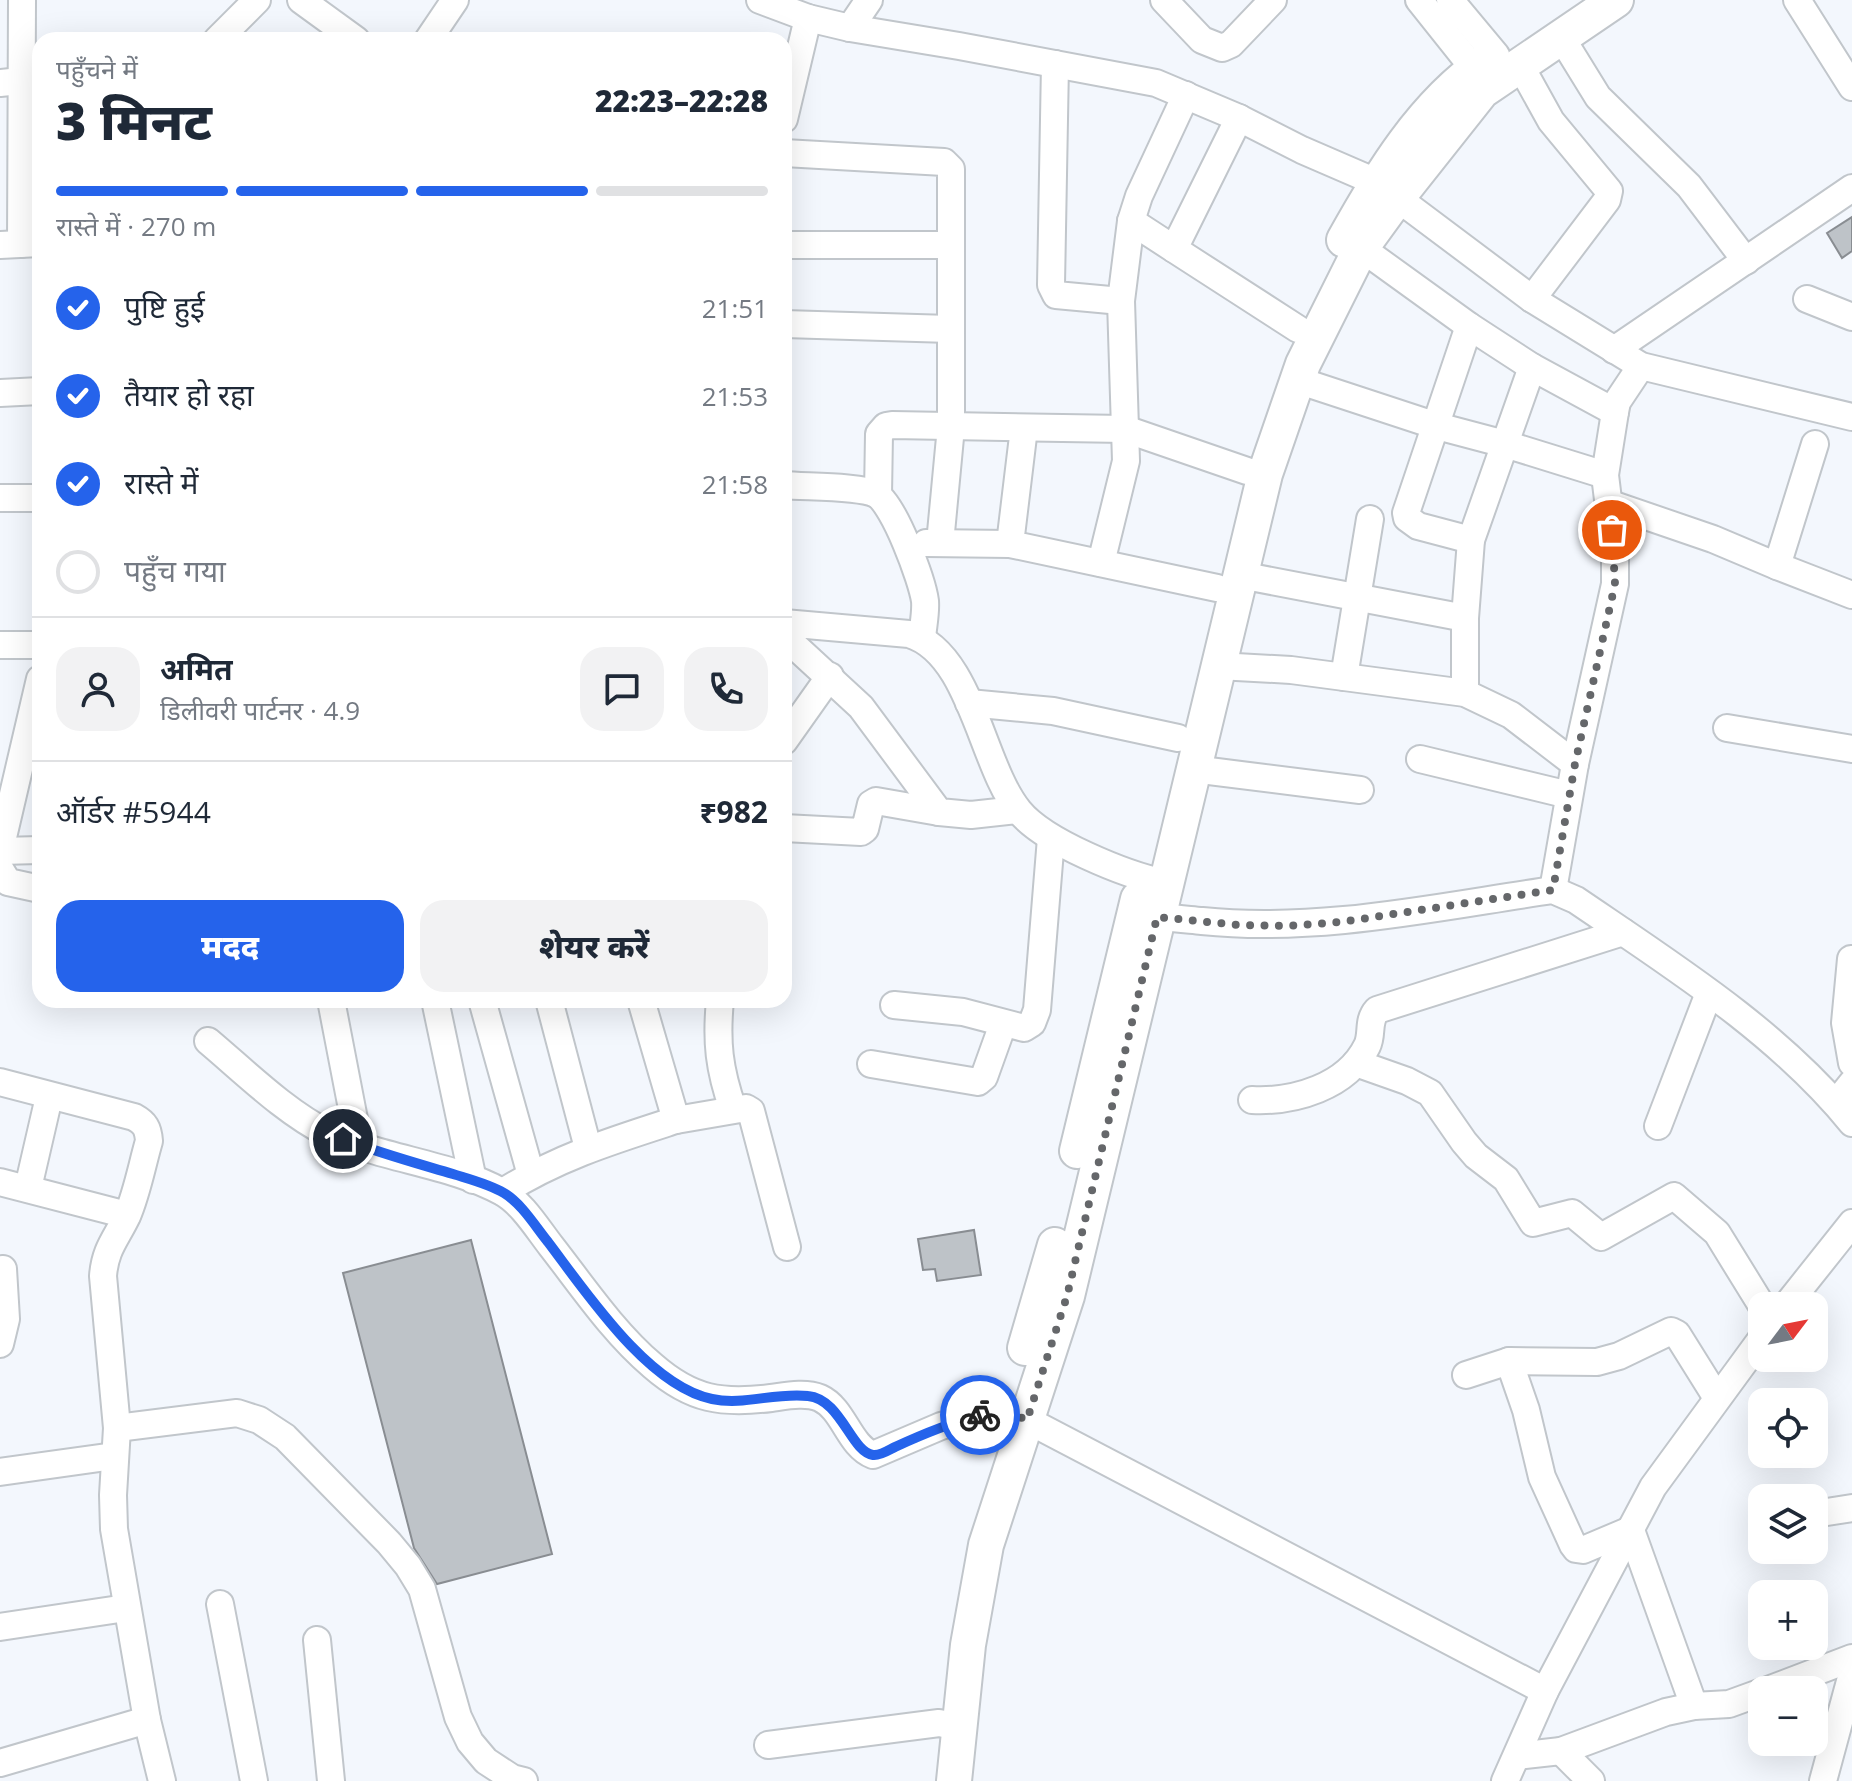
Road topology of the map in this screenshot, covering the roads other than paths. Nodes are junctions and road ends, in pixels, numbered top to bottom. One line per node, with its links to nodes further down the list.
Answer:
1 (22, 0): 22 (street)
2 (257, 0): 16 (street)
3 (301, 0): 17 (street)
4 (455, 0): 18 (street)
5 (760, 0): 14 (street)
6 (869, 0): 15 (street)
7 (1164, 0): 8 (street)
8 (1273, 0)
9 (1419, 0): 20 (street)
10 (1450, 0): 20 (street)
11 (1584, 0): 20 (main road)
12 (1616, 0): 19 (main road)
13 (1797, 0): 24 (street)
14 (808, 18): 15 (street); 23 (street)
15 (850, 28): 21 (street)
16 (225, 32)
17 (345, 32)
18 (433, 32)
19 (1561, 37): 20 (main road); 36 (street)
20 (1496, 63): 29 (main road); 29 (main road); 37 (street)
21 (1055, 64): 25 (street); 39 (street)
22 (20, 81): 31 (street)
23 (792, 85)
24 (1852, 87)
25 (1186, 95): 26 (street); 30 (street)
26 (1239, 118): 29 (street); 35 (street)
27 (792, 153): 33 (street)
28 (1852, 188): 36 (street)
29 (1387, 189): 34 (main road); 37 (street); 44 (main road)
30 (1131, 221): 35 (street); 39 (street)
31 (20, 244)
32 (792, 245): 33 (street)
33 (951, 245): 43 (street)
34 (1361, 248): 42 (street); 48 (main road)
35 (1174, 249): 44 (street)
36 (1746, 261): 45 (street)
37 (1532, 299): 45 (street)
38 (1807, 299): 40 (street)
39 (1121, 301): 56 (street)
40 (1852, 317)
41 (792, 324): 43 (street)
42 (1469, 326): 47 (street); 53 (street)
43 (950, 329): 54 (street)
44 (1298, 329): 59 (main road)
45 (1614, 350): 46 (street)
46 (1641, 366): 51 (street); 52 (street)
47 (1532, 367): 51 (street); 57 (street)
48 (1297, 380): 53 (street); 73 (main road)
49 (32, 391): 50 (street)
50 (0, 393)
51 (1615, 412): 60 (street)
52 (1852, 417)
53 (1437, 426): 57 (street); 67 (street)
54 (951, 427): 55 (street); 62 (street); 69 (street)
55 (1024, 428): 56 (street); 70 (street)
56 (1125, 429): 59 (street); 71 (street)
57 (1505, 444): 60 (street); 67 (street)
58 (1815, 444): 72 (street)
59 (1247, 471): 73 (main road)
60 (1605, 475): 65 (street)
61 (792, 486): 62 (street)
62 (878, 495): 68 (street)
63 (0, 498): 64 (street)
64 (32, 498)
65 (1608, 503): 72 (street); 93 (street)
66 (1370, 519): 75 (street)
67 (1471, 540): 76 (street)
68 (906, 542): 69 (street); 78 (street)
69 (940, 543): 70 (street)
70 (1010, 544): 71 (street)
71 (1101, 563): 73 (street)
72 (1777, 566): 74 (street)
73 (1228, 582): 75 (street); 82 (main road); 90 (main road)
74 (1852, 595)
75 (1357, 598): 76 (street); 84 (street)
76 (1465, 618): 85 (street)
77 (792, 624): 78 (street)
78 (922, 638): 86 (street)
79 (792, 643): 83 (street)
80 (0, 645): 81 (street)
81 (32, 645)
82 (1218, 666): 84 (street); 94 (main road)
83 (830, 676): 89 (street); 98 (street)
84 (1344, 677): 85 (street)
85 (1465, 693): 93 (street)
86 (969, 703): 90 (street); 97 (street)
87 (32, 713): 101 (street)
88 (1727, 728): 91 (street)
89 (792, 730)
90 (1178, 738): 106 (main road)
91 (1852, 749)
92 (1420, 759): 96 (street)
93 (1575, 764): 96 (street)
94 (1193, 769): 95 (street); 106 (main road)
95 (1360, 790)
96 (1569, 795): 105 (street)
97 (1017, 810): 98 (street); 100 (street)
98 (939, 812): 99 (street)
99 (792, 828)
100 (1051, 838): 106 (street); 117 (street)
101 (0, 850): 102 (street)
102 (32, 850)
103 (0, 869): 104 (street)
104 (32, 887)
105 (1553, 890): 106 (street); 107 (street)
106 (1150, 897): 147 (main road)
107 (1623, 932): 109 (street); 119 (street)
108 (1851, 959): 120 (street)
109 (1709, 993): 125 (street); 128 (street)
110 (894, 1005): 117 (street)
111 (333, 1008): 129 (street)
112 (437, 1008): 132 (street)
113 (484, 1008): 131 (street)
114 (551, 1008): 130 (street)
115 (643, 1008): 127 (street)
116 (719, 1008): 126 (street)
117 (1003, 1024): 121 (street)
118 (208, 1041): 129 (street)
119 (1356, 1063): 124 (street); 140 (street)
120 (1852, 1063)
121 (871, 1064)
122 (0, 1082): 123 (street)
123 (49, 1097): 134 (street); 136 (street)
124 (1252, 1100)
125 (1847, 1103)
126 (733, 1109): 127 (street); 138 (street)
127 (676, 1120): 130 (street)
128 (1658, 1126)
129 (359, 1145): 132 (street)
130 (588, 1148): 131 (street)
131 (531, 1175): 135 (street)
132 (473, 1180): 135 (street)
133 (0, 1182): 134 (street)
134 (28, 1188): 136 (street)
135 (503, 1192): 147 (street)
136 (127, 1215): 148 (street)
137 (1852, 1223): 141 (street)
138 (787, 1247)
139 (3, 1269): 142 (street)
140 (1753, 1292)
141 (1797, 1292)
142 (0, 1344)
143 (1748, 1357): 146 (street)
144 (1509, 1361): 145 (street); 146 (street); 153 (street)
145 (1466, 1375)
146 (1717, 1398): 153 (street)
147 (1016, 1415): 161 (street); 165 (main road)
148 (117, 1428): 149 (street); 173 (street)
149 (114, 1456): 150 (street); 155 (street)
150 (0, 1472)
151 (1852, 1508): 152 (street)
152 (1828, 1512)
153 (1628, 1531): 161 (street); 163 (street)
154 (220, 1604): 171 (street)
155 (126, 1608): 156 (street); 164 (street)
156 (0, 1627)
157 (317, 1640): 172 (street)
158 (1852, 1658): 160 (street)
159 (1852, 1674): 178 (street)
160 (1805, 1676)
161 (1545, 1691): 168 (street)
162 (1748, 1697): 163 (street)
163 (1694, 1706): 167 (street)
164 (147, 1720): 169 (street); 170 (street)
165 (950, 1725): 166 (street); 174 (main road); 175 (main road)
166 (768, 1745)
167 (1561, 1751): 168 (street); 177 (street)
168 (1517, 1756): 176 (street)
169 (0, 1763)
170 (162, 1781)
171 (254, 1781)
172 (331, 1781)
173 (524, 1781)
174 (933, 1781)
175 (954, 1781)
176 (1505, 1781)
177 (1591, 1781)
178 (1823, 1781)

